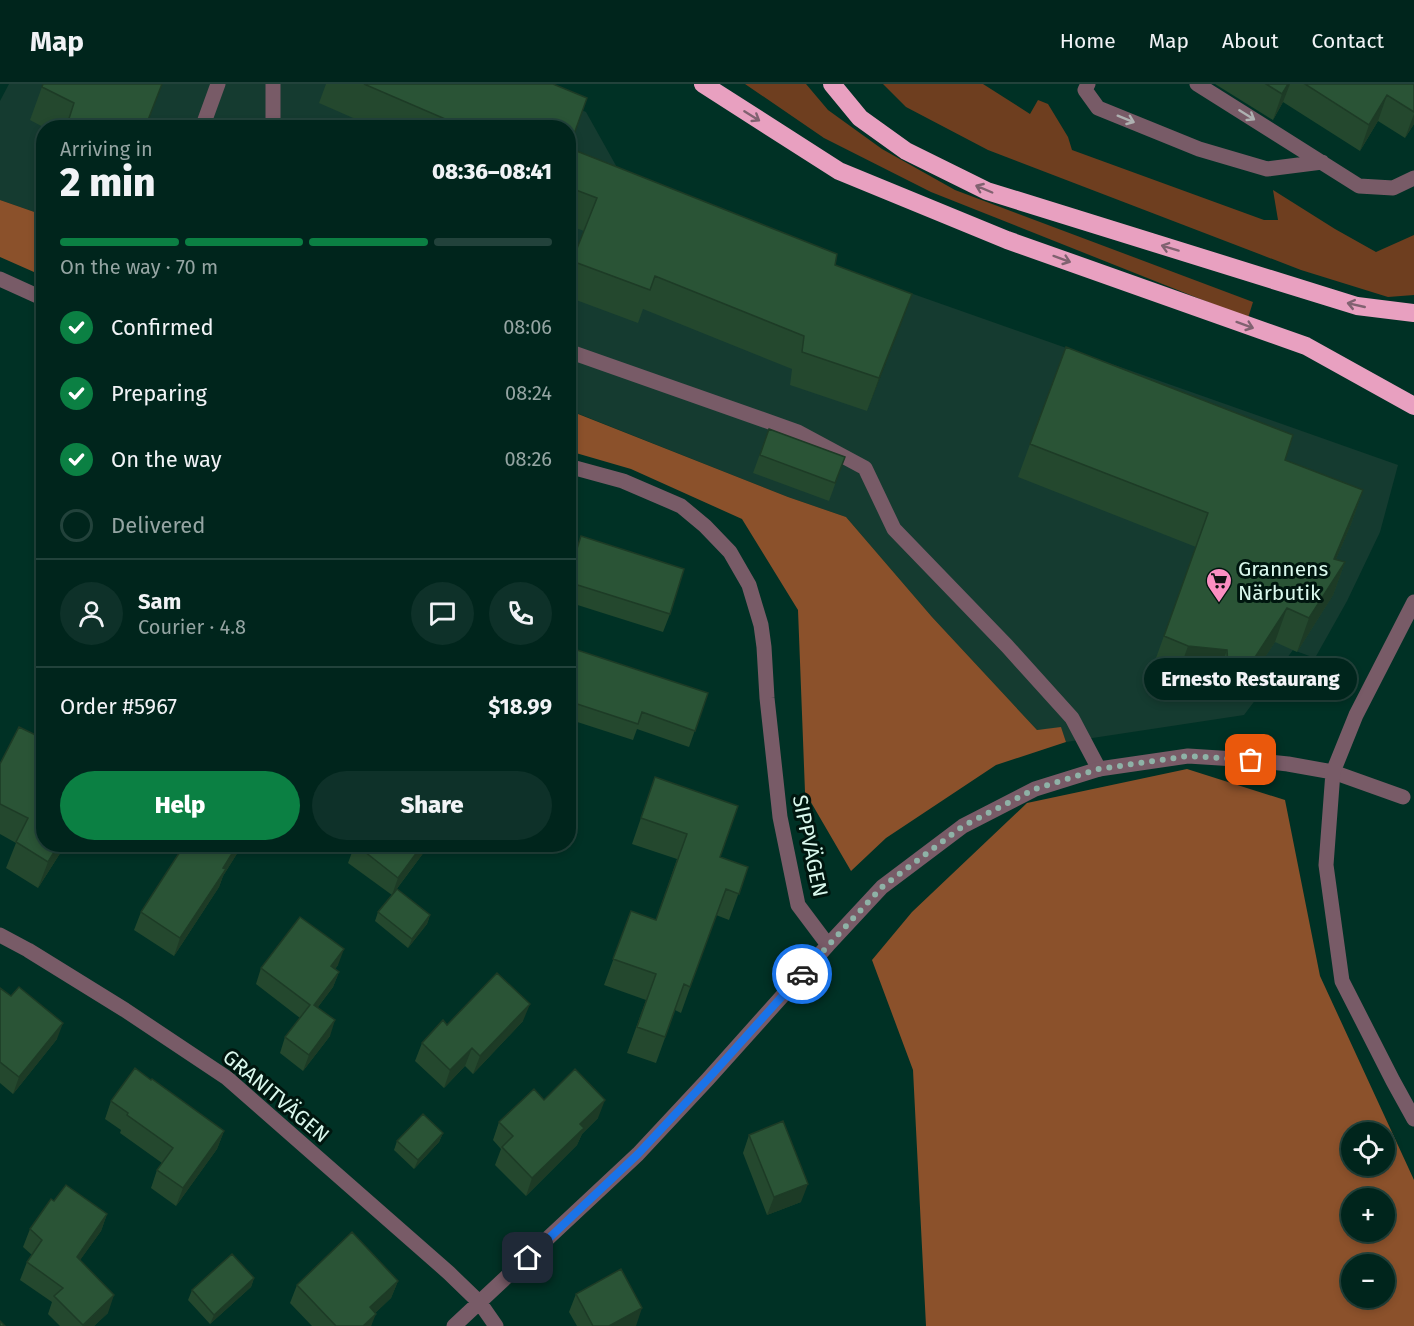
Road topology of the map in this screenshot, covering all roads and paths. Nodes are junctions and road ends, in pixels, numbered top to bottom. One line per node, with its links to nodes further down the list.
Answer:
1 (218, 84): 7 (street)
2 (273, 84): 8 (street)
3 (703, 84): 15 (highway, one-way to 15)
4 (832, 84): 13 (highway, one-way to 4)
5 (1089, 84): 9 (street, one-way to 9)
6 (1197, 84): 9 (street, one-way to 9)
7 (205, 120)
8 (273, 120)
9 (1322, 162): 10 (street)
10 (1414, 178)
11 (0, 279): 12 (street)
12 (36, 295)
13 (1414, 313)
14 (576, 354): 18 (street)
15 (1414, 406)
16 (576, 468): 22 (street, SIPPVÄGEN)
17 (1414, 602): 19 (street)
18 (1099, 769): 19 (street); 22 (street)
19 (1333, 772): 20 (street); 23 (street)
20 (1403, 797)
21 (0, 935): 24 (street, GRANITVÄGEN)
22 (828, 945): 24 (street)
23 (1414, 1119)
24 (480, 1303): 25 (street); 26 (street, GRANITVÄGEN)
25 (454, 1326)
26 (496, 1326)

